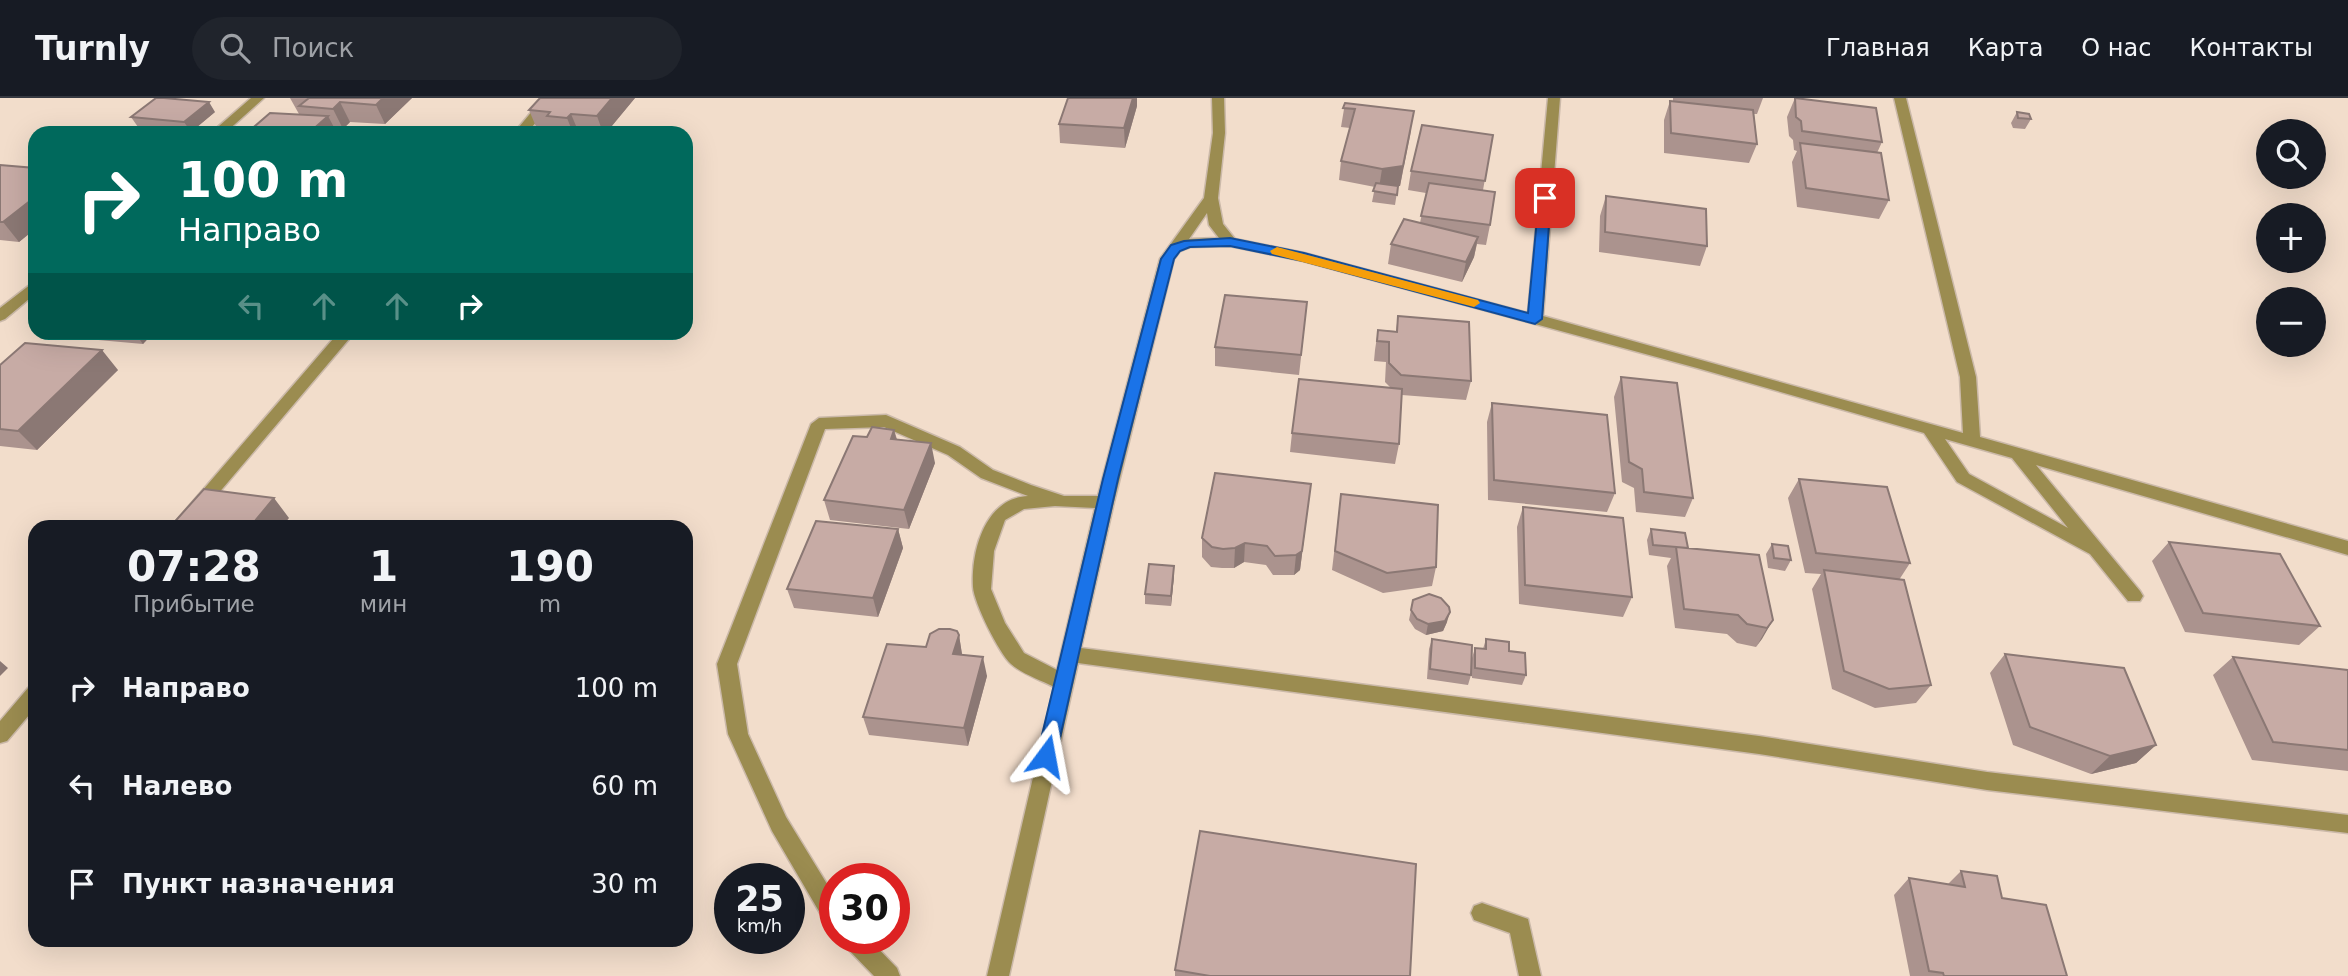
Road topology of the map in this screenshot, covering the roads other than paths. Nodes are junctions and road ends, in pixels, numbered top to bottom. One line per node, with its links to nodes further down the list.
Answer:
1 (258, 98): 6 (street)
2 (550, 98): 7 (street)
3 (1218, 98): 8 (street)
4 (1554, 98): 13 (street)
5 (1900, 98): 16 (street)
6 (225, 126)
7 (526, 126)
8 (1211, 198): 9 (street); 10 (street)
9 (1230, 242): 10 (street); 13 (street)
10 (1175, 248): 19 (street)
11 (28, 292): 12 (street)
12 (0, 316)
13 (1535, 319): 15 (street)
14 (341, 340): 20 (street)
15 (1930, 430): 16 (street); 22 (street)
16 (1972, 442): 17 (street)
17 (2019, 456): 21 (street); 22 (street)
18 (1063, 502): 19 (street); 25 (street); 29 (street)
19 (1105, 502): 24 (street)
20 (186, 520)
21 (2348, 548)
22 (2094, 549): 23 (street)
23 (2134, 596)
24 (1070, 654): 25 (street); 28 (street)
25 (1064, 683): 33 (street)
26 (28, 702): 27 (street)
27 (0, 734)
28 (2348, 824)
29 (819, 891)
30 (1482, 913): 34 (street)
31 (869, 954): 32 (street)
32 (890, 976)
33 (998, 976)
34 (1530, 976)

